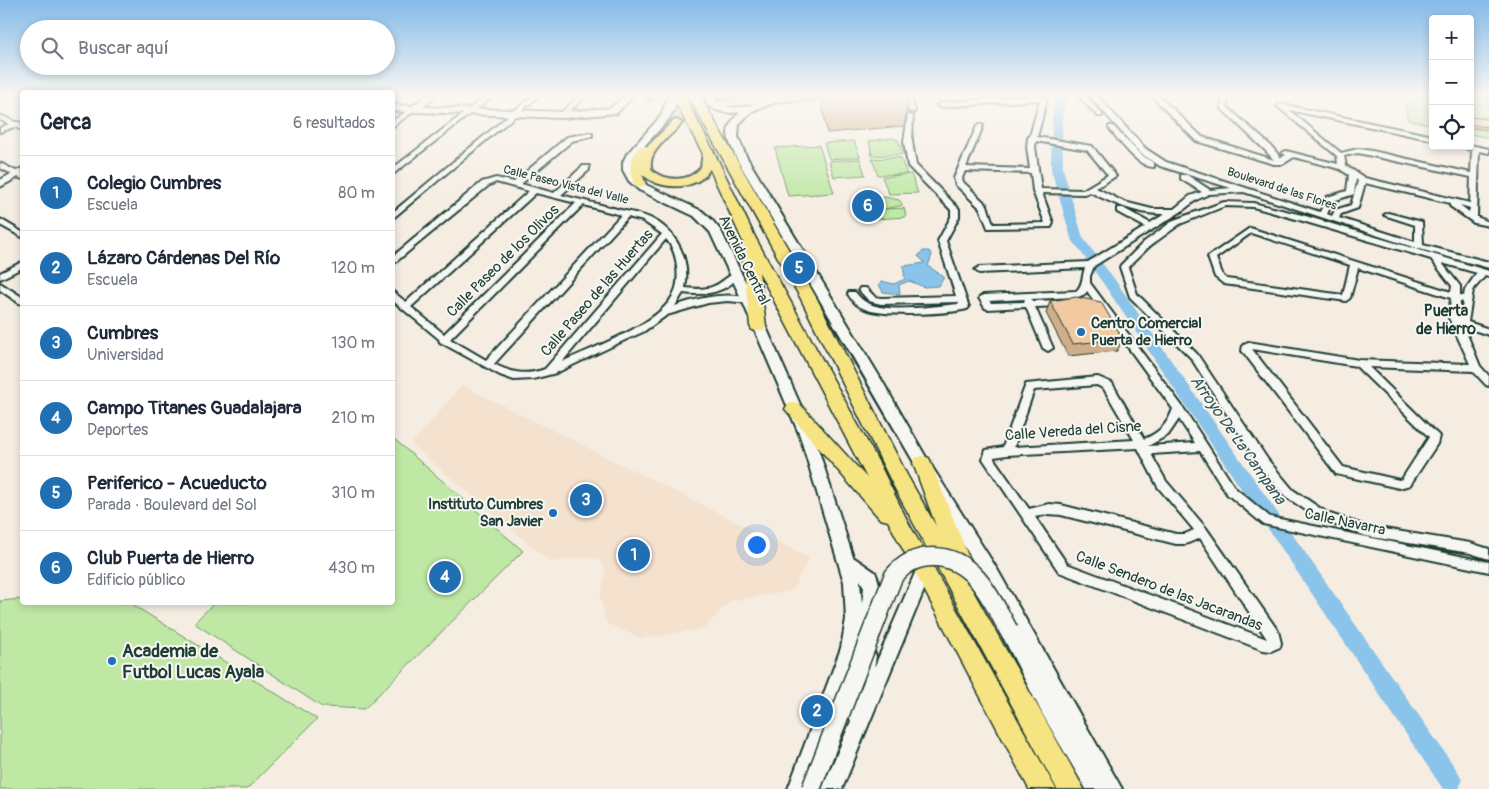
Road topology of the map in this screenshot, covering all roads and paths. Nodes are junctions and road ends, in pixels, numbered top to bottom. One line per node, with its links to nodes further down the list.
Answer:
1 (442, 133): 33 (street)
2 (493, 133): 58 (street)
3 (652, 133): 43 (main road)
4 (663, 133): 43 (main road)
5 (666, 133): 24 (main road)
6 (703, 133): 24 (highway)
7 (709, 133): 24 (highway)
8 (733, 133): 53 (main road)
9 (909, 133): 100 (street)
10 (977, 133): 32 (street)
11 (1034, 133): 20 (street)
12 (1119, 133): 49 (street, Boulevard de las Flores)
13 (1123, 133): 47 (street, Boulevard de las Flores)
14 (1193, 133): 28 (street)
15 (1251, 133): 22 (street)
16 (1312, 133): 27 (street)
17 (1410, 133): 19 (street)
18 (590, 135): 42 (street)
19 (1429, 137)
20 (1032, 138): 34 (street); 46 (street)
21 (1474, 147): 25 (street)
22 (1268, 148): 26 (street); 28 (street)
23 (1472, 150): 37 (street)
24 (716, 151): 53 (highway); 72 (highway); 90 (highway)
25 (1489, 151)
26 (1292, 155): 28 (street); 30 (street)
27 (1340, 155): 30 (street); 37 (street)
28 (1280, 162)
29 (0, 165): 35 (street)
30 (1343, 167): 36 (street)
31 (586, 168): 50 (street)
32 (963, 169): 34 (street); 48 (street)
33 (395, 170)
34 (1034, 171): 40 (street)
35 (20, 172): 38 (main road); 41 (main road)
36 (1353, 174): 39 (street); 59 (street)
37 (1474, 176): 55 (street)
38 (0, 179)
39 (1362, 180): 51 (street); 63 (street)
40 (1036, 181): 45 (street); 48 (street)
41 (0, 184)
42 (516, 185): 44 (street, Calle Paseo Vista del Valle); 76 (street, Calle Paseo Vista del Valle)
43 (640, 185): 84 (main road, Avenida Central)
44 (535, 190): 50 (street, Calle Paseo Vista del Valle); 102 (street)
45 (1055, 190): 46 (street); 48 (street)
46 (1087, 190): 56 (street); 68 (street)
47 (1244, 190): 49 (street); 59 (street, Boulevard de las Flores)
48 (1037, 191)
49 (1208, 192): 56 (street)
50 (556, 195): 52 (street, Calle Paseo Vista del Valle)
51 (1446, 200): 55 (street); 62 (street)
52 (582, 202): 57 (street, Calle Paseo Vista del Valle); 108 (street, Calle Paseo de los Olivos)
53 (768, 202): 90 (main road)
54 (1224, 204): 61 (street, Boulevard de las Flores); 65 (street, Calle Navarra)
55 (1473, 206): 62 (street)
56 (1178, 210): 65 (street); 68 (street)
57 (627, 213): 70 (street, Calle Paseo Vista del Valle); 112 (street)
58 (395, 214)
59 (1320, 214): 61 (street); 63 (street, Boulevard de las Flores)
60 (1388, 215): 74 (street)
61 (1299, 217): 69 (street, Boulevard de las Flores)
62 (1473, 218): 66 (street)
63 (1334, 219): 67 (street, Boulevard de las Flores)
64 (0, 221): 71 (street)
65 (1177, 222): 73 (street, Calle Navarra)
66 (1489, 224)
67 (1356, 226): 69 (street); 74 (street, Boulevard de las Flores)
68 (1147, 229): 73 (street); 77 (street)
69 (1336, 229): 75 (street, Boulevard de las Flores)
70 (667, 233): 88 (street, Calle Paseo Vista del Valle); 114 (street, Calle Paseo de las Huertas)
71 (20, 234)
72 (748, 237): 106 (highway); 128 (highway)
73 (1147, 244): 127 (street, Calle Navarra)
74 (1419, 246): 79 (street, Boulevard de las Flores)
75 (1434, 258): 83 (street, Boulevard de las Flores); 93 (street)
76 (395, 259)
77 (1093, 263): 81 (street); 86 (street)
78 (1355, 264): 78 (street); 93 (street)
79 (1489, 265)
80 (20, 266): 85 (street)
81 (1061, 268): 82 (street); 86 (street)
82 (979, 270)
83 (1486, 274): 98 (street)
84 (736, 275): 92 (street, Calle Paseo Vista del Valle); 96 (main road, Avenida Central)
85 (0, 276)
86 (1086, 280): 97 (street); 104 (street, Calle Navarra)
87 (0, 286): 95 (street)
88 (680, 290): 92 (street, Calle Paseo Vista del Valle); 99 (street, Calle Paseo Vista del Valle)
89 (864, 290): 100 (street)
90 (813, 291): 115 (highway); 124 (main road); 135 (highway)
91 (852, 294): 100 (street)
92 (713, 295): 96 (street, Calle Paseo Vista del Valle); 101 (street, Calle Paseo Vista del Valle)
93 (1456, 296): 98 (street); 105 (street)
94 (395, 297): 102 (street, Calle Paseo Vista del Valle)
95 (20, 300)
96 (748, 300): 106 (main road, Avenida Central)
97 (1028, 300): 104 (street); 109 (street)
98 (1466, 300): 105 (street)
99 (676, 301): 101 (street); 103 (street, Calle Paseo Vista del Valle)
100 (963, 303)
101 (687, 304): 103 (street, Calle Paseo Vista del Valle)
102 (406, 307): 108 (street, Calle Paseo Vista del Valle)
103 (666, 313): 114 (street, Calle Paseo Vista del Valle)
104 (1110, 317): 119 (street, Calle Navarra)
105 (1458, 322): 107 (street); 113 (street)
106 (758, 326): 118 (main road, Avenida Central)
107 (1489, 332)
108 (443, 340): 112 (street, Calle Paseo Vista del Valle)
109 (1048, 348)
110 (1358, 363): 111 (street); 116 (street); 116 (street)
111 (1385, 364): 113 (street); 116 (street)
112 (487, 365): 114 (street, Calle Paseo Vista del Valle)
113 (1476, 368): 117 (street)
114 (548, 371)
115 (861, 374): 125 (main road)
116 (1374, 378)
117 (1489, 382)
118 (794, 409): 128 (highway); 132 (main road, Avenida Central)
119 (1178, 409): 120 (street, Calle Vereda del Cisne); 121 (street, Calle Navarra)
120 (1142, 447): 121 (street, Calle Vereda del Cisne); 122 (street, Calle Vereda del Cisne); 122 (street, Calle Sendero de las Jacarandas); 129 (street, Calle Sendero de las Jacarandas)
121 (1202, 448): 130 (street, Calle Navarra)
122 (1008, 451): 123 (street, Calle Vereda del Cisne)
123 (988, 459): 126 (street, Calle Sendero de las Jacarandas)
124 (922, 463): 135 (highway); 143 (main road)
125 (927, 492)
126 (1026, 515): 129 (street); 129 (street, Calle Sendero de las Jacarandas)
127 (1323, 516): 130 (street); 131 (street, Calle Navarra)
128 (901, 528): 140 (highway)
129 (1202, 531)
130 (1324, 533): 133 (street, Calle Navarra)
131 (1489, 554)
132 (847, 562): 136 (main road); 137 (main road, Avenida Central)
133 (1489, 567)
134 (921, 578): 136 (main road)
135 (994, 651): 141 (highway)
136 (852, 741): 139 (main road)
137 (798, 789)
138 (811, 789): 142 (main road, bridge)
139 (832, 789)
140 (1043, 789)
141 (1071, 789)
142 (1097, 789)
143 (1112, 789)

